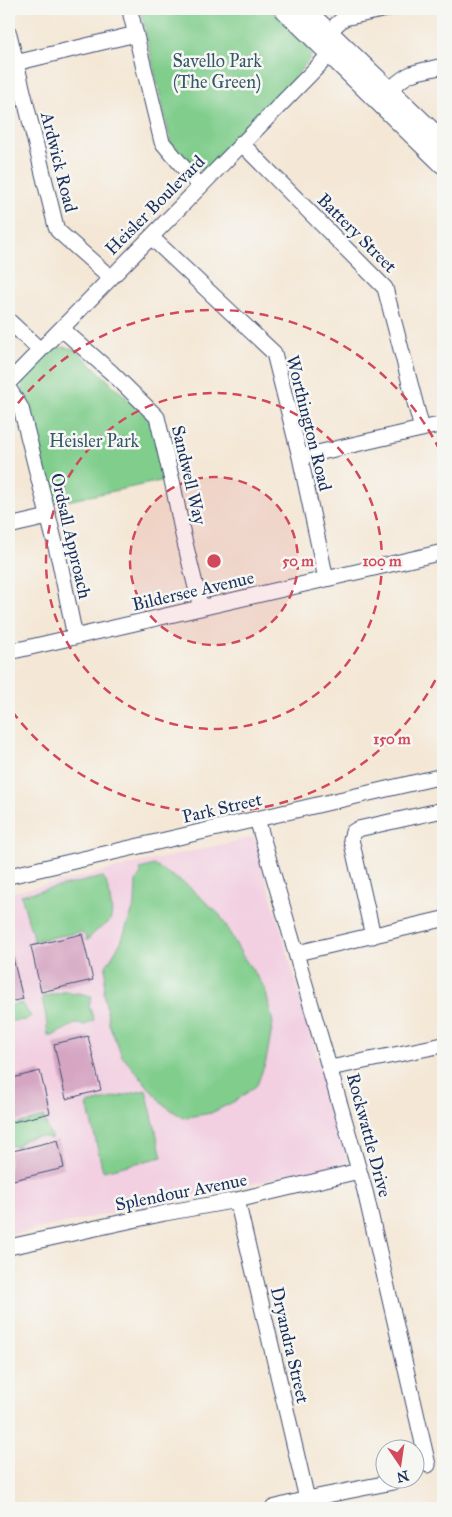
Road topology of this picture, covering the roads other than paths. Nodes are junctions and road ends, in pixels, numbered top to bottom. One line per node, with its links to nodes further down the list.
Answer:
1 (284, 9): 8 (main road)
2 (304, 9): 7 (main road)
3 (387, 9): 7 (street)
4 (131, 15): 6 (street)
5 (9, 34): 9 (street, Ardwick Road)
6 (136, 34): 9 (street); 15 (street)
7 (329, 34): 11 (main road)
8 (330, 55): 11 (main road); 13 (street, Heisler Boulevard)
9 (15, 63): 17 (street, Ardwick Road)
10 (443, 66): 11 (street)
11 (383, 95): 12 (main road); 14 (main road)
12 (443, 142)
13 (241, 143): 15 (street, Heisler Boulevard); 24 (street, Battery Street)
14 (443, 164)
15 (200, 187): 16 (street, Heisler Boulevard)
16 (151, 237): 17 (street, Heisler Boulevard); 25 (street, Worthington Road)
17 (110, 277): 19 (street, Heisler Boulevard)
18 (9, 321): 20 (street)
19 (62, 329): 20 (street, Heisler Boulevard); 30 (street, Sandwell Way)
20 (40, 350): 21 (street, Heisler Boulevard)
21 (9, 382)
22 (9, 389): 26 (street, Ordsall Approach)
23 (443, 424): 24 (street)
24 (422, 428): 25 (street)
25 (300, 457): 29 (street, Worthington Road)
26 (48, 517): 27 (street); 31 (street, Ordsall Approach)
27 (9, 526)
28 (443, 552): 29 (street, Bildersee Avenue)
29 (326, 579): 30 (street, Bildersee Avenue)
30 (200, 608): 31 (street, Bildersee Avenue)
31 (76, 637): 32 (street, Bildersee Avenue)
32 (9, 652)
33 (443, 776): 35 (street, Park Street)
34 (443, 810): 38 (street)
35 (257, 819): 36 (street, Park Street); 39 (street, Rockwattle Drive)
36 (9, 876)
37 (443, 919): 38 (street)
38 (373, 936): 39 (street)
39 (297, 954): 41 (street, Rockwattle Drive)
40 (443, 1045): 41 (street)
41 (330, 1068): 42 (street, Rockwattle Drive)
42 (359, 1171): 43 (street, Splendour Avenue); 45 (street, Rockwattle Drive)
43 (237, 1200): 44 (street, Splendour Avenue); 47 (street, Dryandra Street)
44 (9, 1247)
45 (428, 1466)
46 (374, 1486): 47 (street)
47 (307, 1499): 48 (street)
48 (273, 1508)

